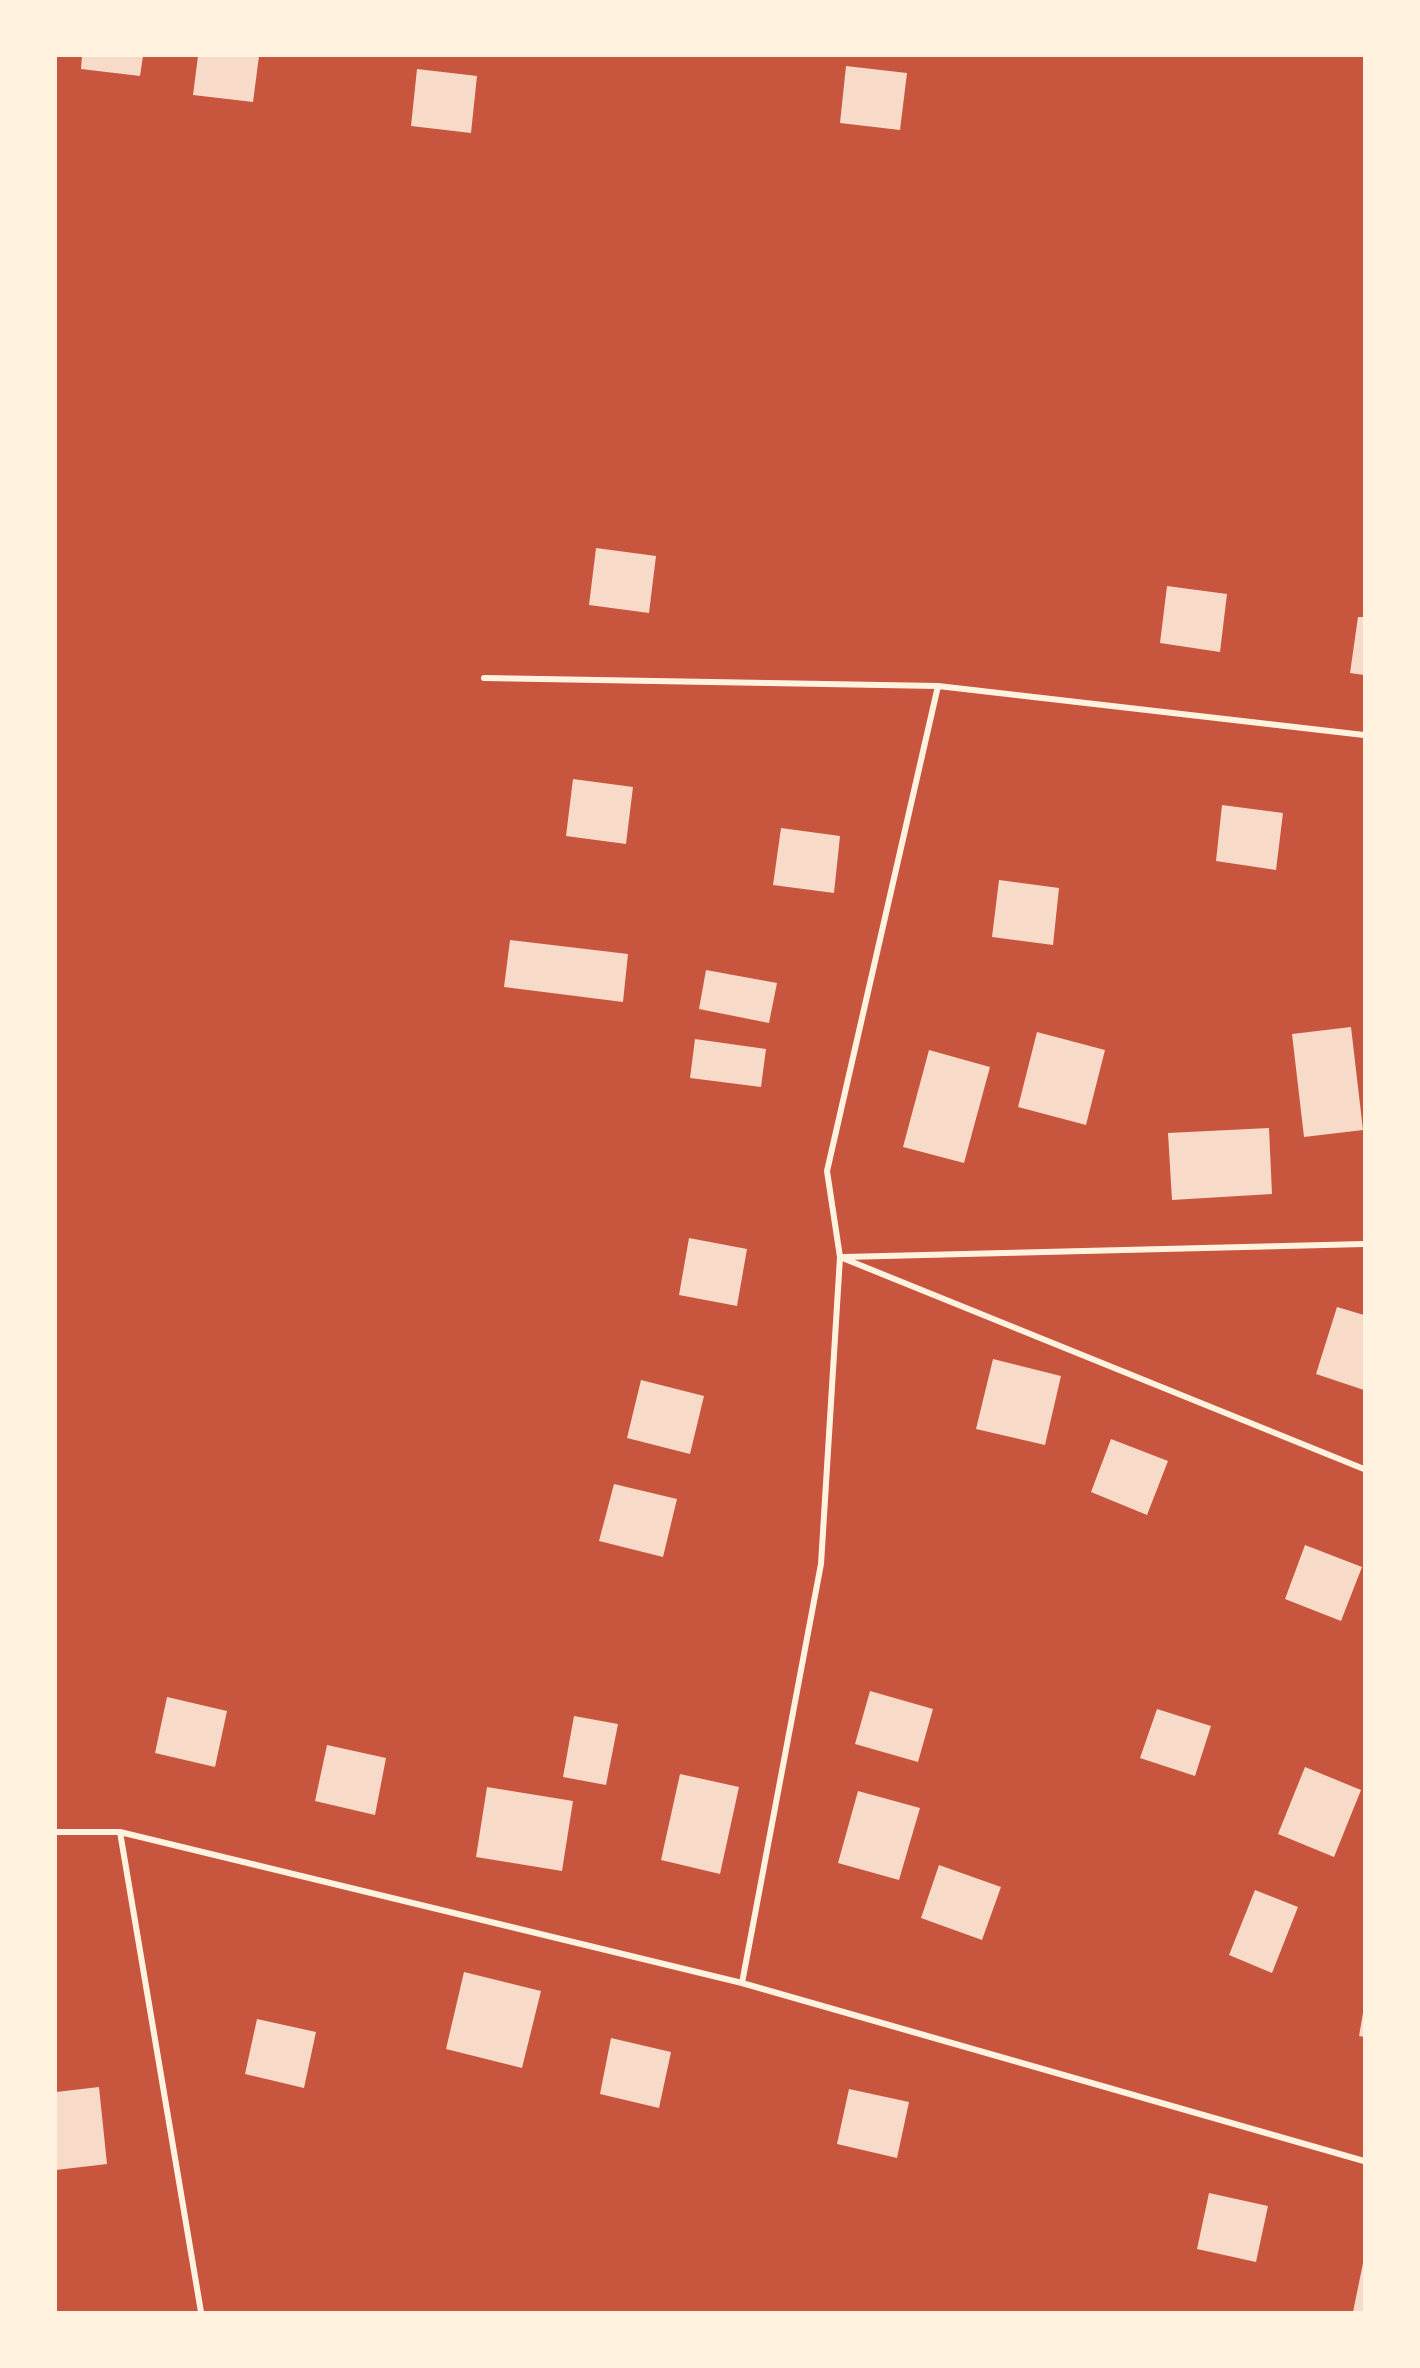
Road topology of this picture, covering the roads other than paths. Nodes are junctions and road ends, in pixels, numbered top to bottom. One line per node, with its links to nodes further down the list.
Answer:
1 (484, 678): 2 (street)
2 (938, 686): 3 (street); 5 (street)
3 (1365, 735)
4 (1365, 1244): 5 (street)
5 (840, 1257): 6 (street); 9 (street)
6 (1365, 1469)
7 (56, 1832): 8 (street)
8 (120, 1832): 9 (street); 11 (street)
9 (742, 1983): 10 (street)
10 (1365, 2161)
11 (201, 2313)

